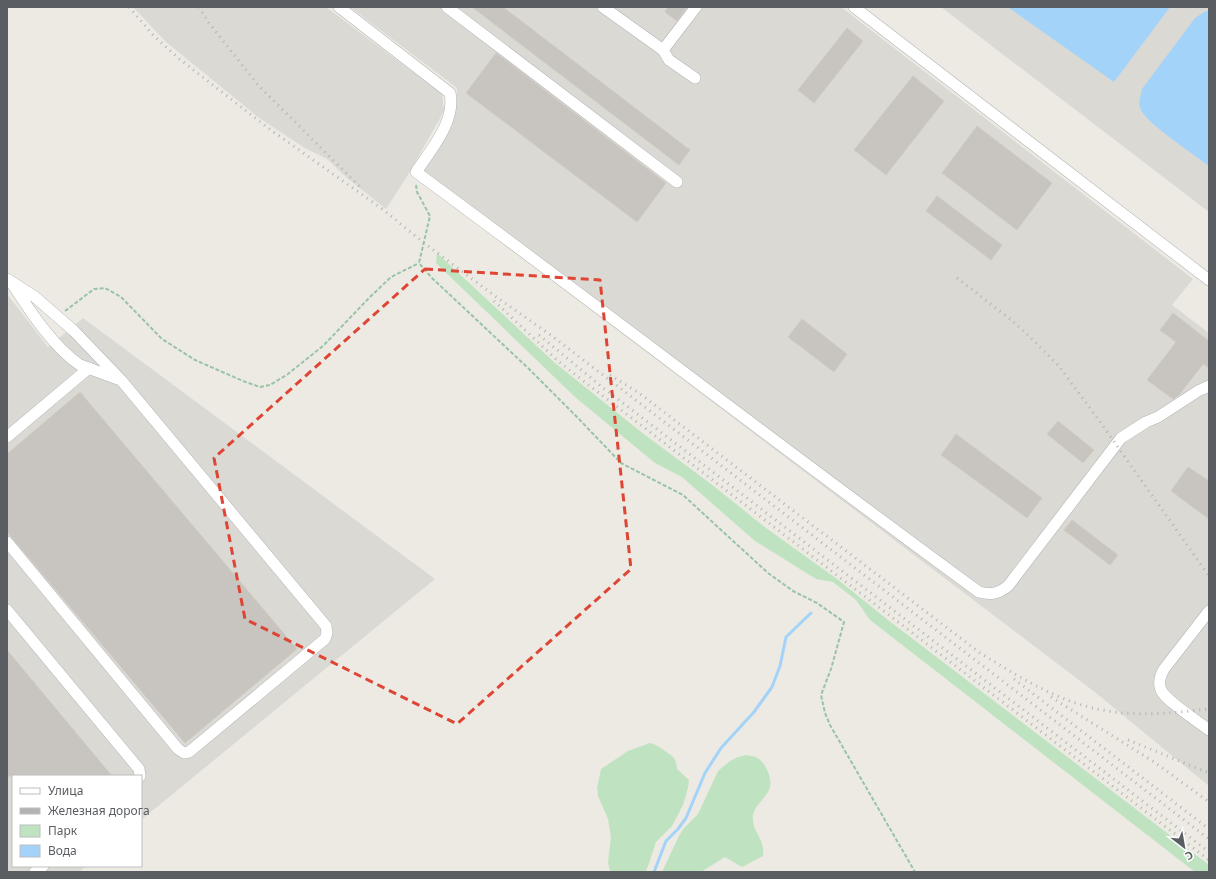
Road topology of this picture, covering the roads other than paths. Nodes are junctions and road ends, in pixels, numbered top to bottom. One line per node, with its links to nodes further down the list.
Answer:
1 (339, 7): 13 (street)
2 (447, 7): 8 (street)
3 (604, 7): 6 (street)
4 (696, 7): 6 (street)
5 (854, 7): 10 (street)
6 (663, 50): 7 (street)
7 (695, 78)
8 (677, 182)
9 (8, 280): 11 (street); 12 (street)
10 (1209, 280)
11 (89, 368): 12 (street); 14 (street)
12 (121, 380): 15 (street)
13 (1209, 386)
14 (7, 437)
15 (7, 542)
16 (7, 610): 19 (street)
17 (1209, 611): 18 (street)
18 (1209, 730)
19 (140, 775)

